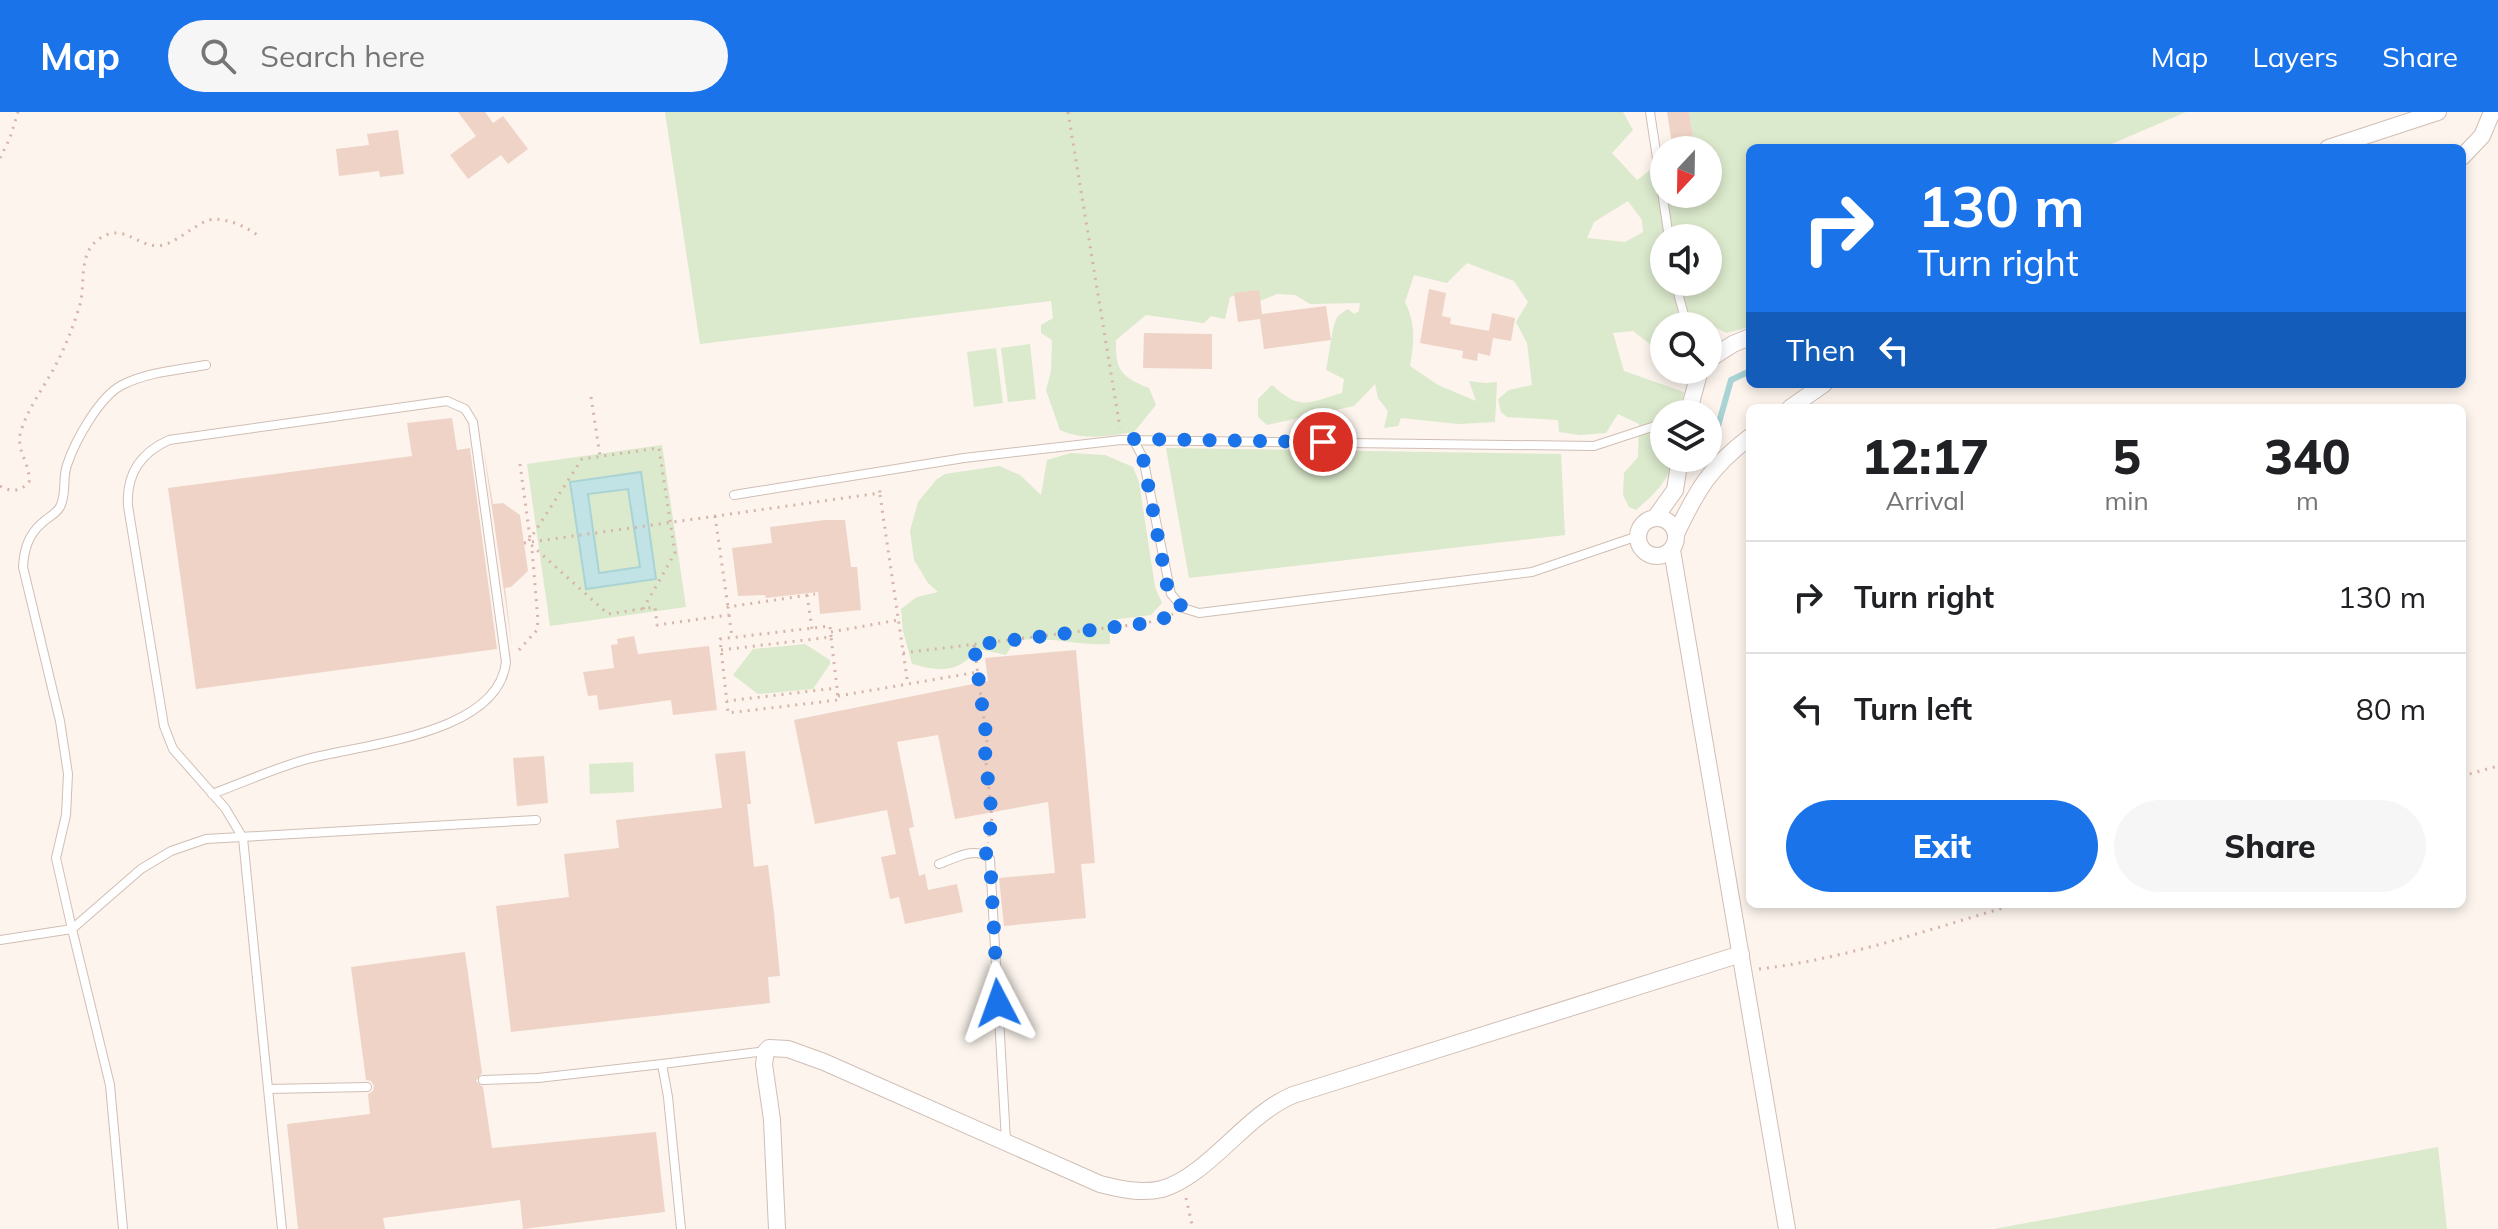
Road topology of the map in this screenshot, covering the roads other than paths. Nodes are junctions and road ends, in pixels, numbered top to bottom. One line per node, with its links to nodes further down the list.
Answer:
1 (1650, 112): 6 (lane)
2 (2438, 112): 4 (street)
3 (2492, 112): 5 (street)
4 (2340, 144)
5 (2466, 153)
6 (1667, 224)
7 (1746, 339): 8 (street)
8 (1722, 351)
9 (206, 365): 24 (lane)
10 (1818, 388): 11 (street)
11 (1796, 404)
12 (1650, 428): 13 (lane)
13 (1133, 439): 16 (lane); 18 (lane)
14 (1746, 440): 19 (street)
15 (1678, 472): 17 (street)
16 (734, 495)
17 (1655, 518): 18 (street); 19 (street)
18 (1638, 536): 19 (street)
19 (1674, 542): 26 (street)
20 (212, 794): 20 (lane); 22 (lane)
21 (536, 820): 22 (lane)
22 (243, 838): 24 (lane); 31 (lane)
23 (939, 864): 32 (lane)
24 (72, 929): 25 (lane); 33 (lane)
25 (0, 940)
26 (1742, 963): 32 (street); 37 (street)
27 (766, 1051): 28 (lane); 32 (street); 36 (street)
28 (662, 1064): 29 (lane); 35 (lane)
29 (483, 1080)
30 (367, 1087): 31 (lane)
31 (268, 1089): 34 (lane)
32 (1006, 1142)
33 (123, 1229)
34 (282, 1229)
35 (681, 1229)
36 (777, 1229)
37 (1787, 1229)

